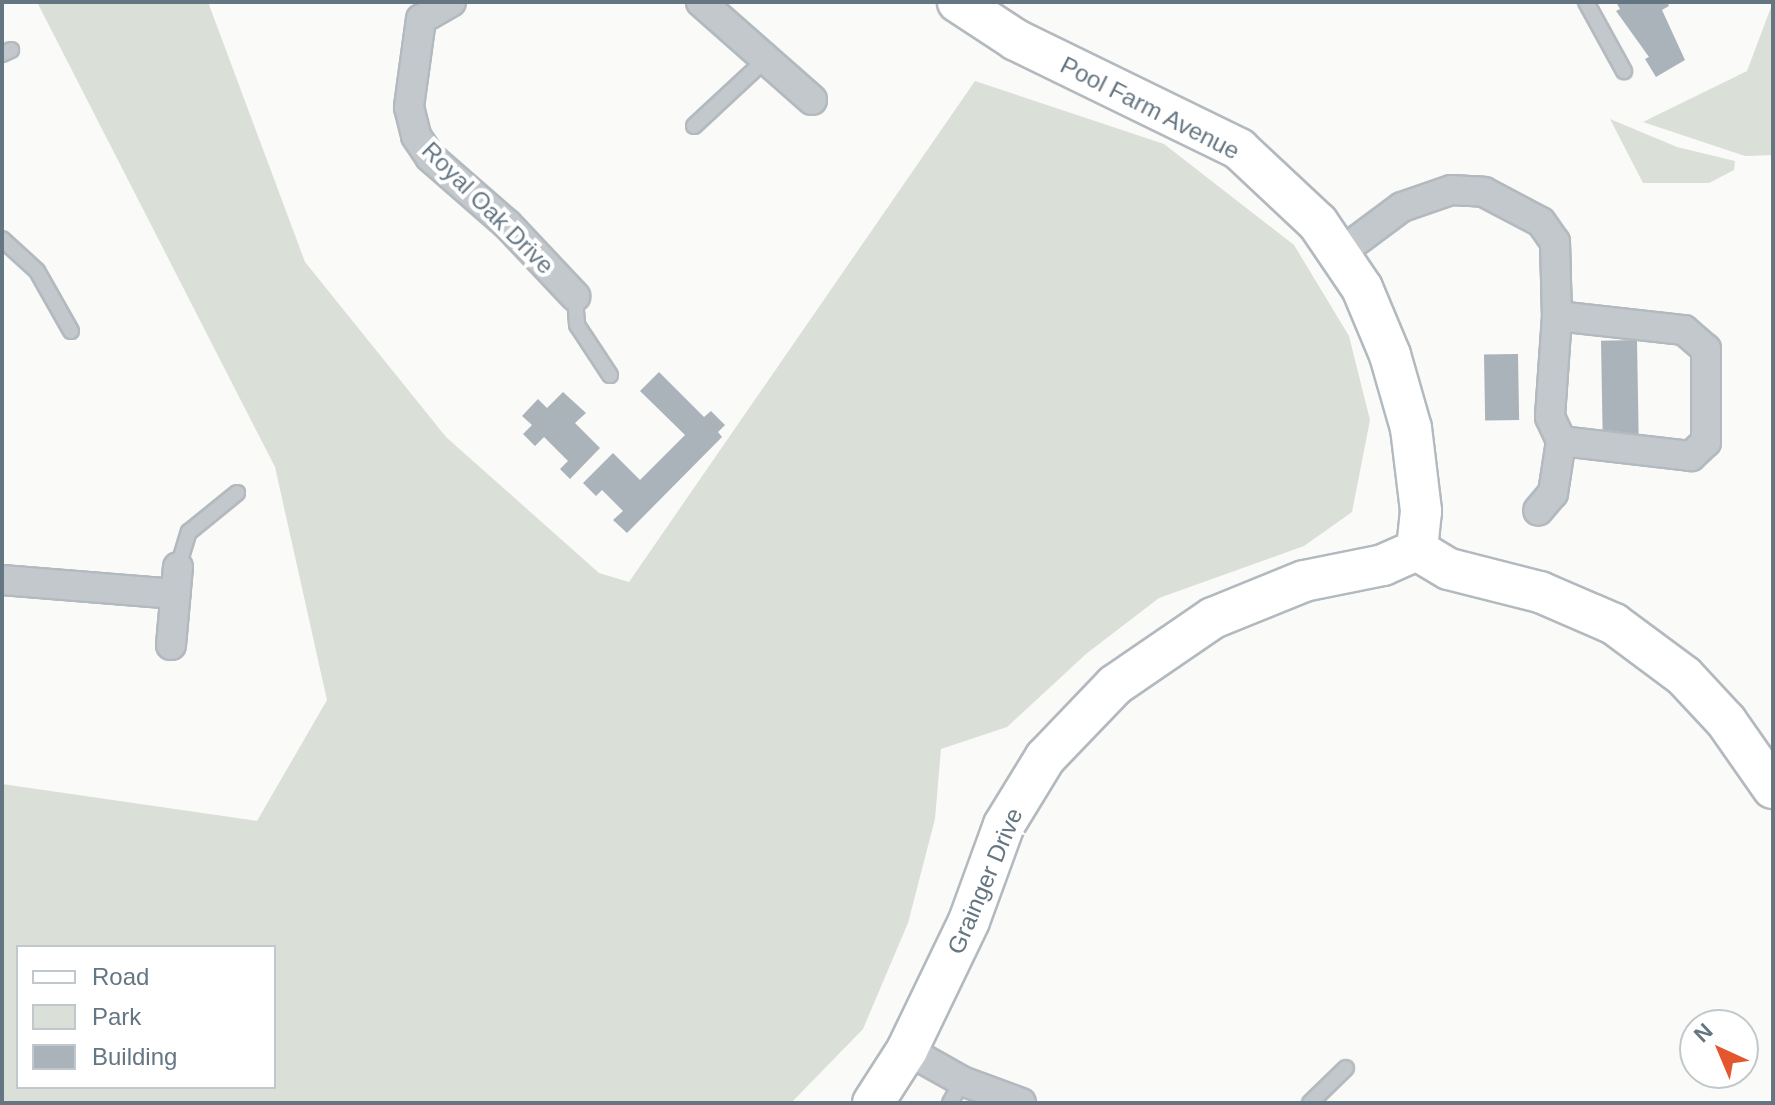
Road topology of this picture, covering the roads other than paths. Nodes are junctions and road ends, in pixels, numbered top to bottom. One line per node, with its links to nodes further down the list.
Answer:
1 (451, 2): 5 (street, Royal Oak Drive)
2 (701, 2): 6 (street)
3 (958, 2): 11 (street, Pool Farm Avenue)
4 (1586, 2): 7 (lane)
5 (414, 11): 12 (street, Royal Oak Drive)
6 (766, 59): 8 (street); 9 (lane)
7 (1624, 71)
8 (812, 100)
9 (694, 126)
10 (2, 239): 14 (lane)
11 (1340, 253): 13 (street); 19 (street, Pool Farm Avenue)
12 (575, 296): 15 (lane)
13 (1557, 316): 16 (street); 16 (street)
14 (71, 331)
15 (610, 375)
16 (1561, 441): 18 (street)
17 (237, 493): 21 (lane)
18 (1538, 511)
19 (1417, 550): 23 (street); 24 (street, Grainger Drive)
20 (2, 580): 21 (street)
21 (176, 580): 22 (street)
22 (171, 645)
23 (1766, 776)
24 (907, 1050): 26 (street); 27 (street, Grainger Drive)
25 (1346, 1068): 29 (lane)
26 (956, 1092): 28 (street)
27 (873, 1103)
28 (1021, 1103)
29 (1310, 1103)

